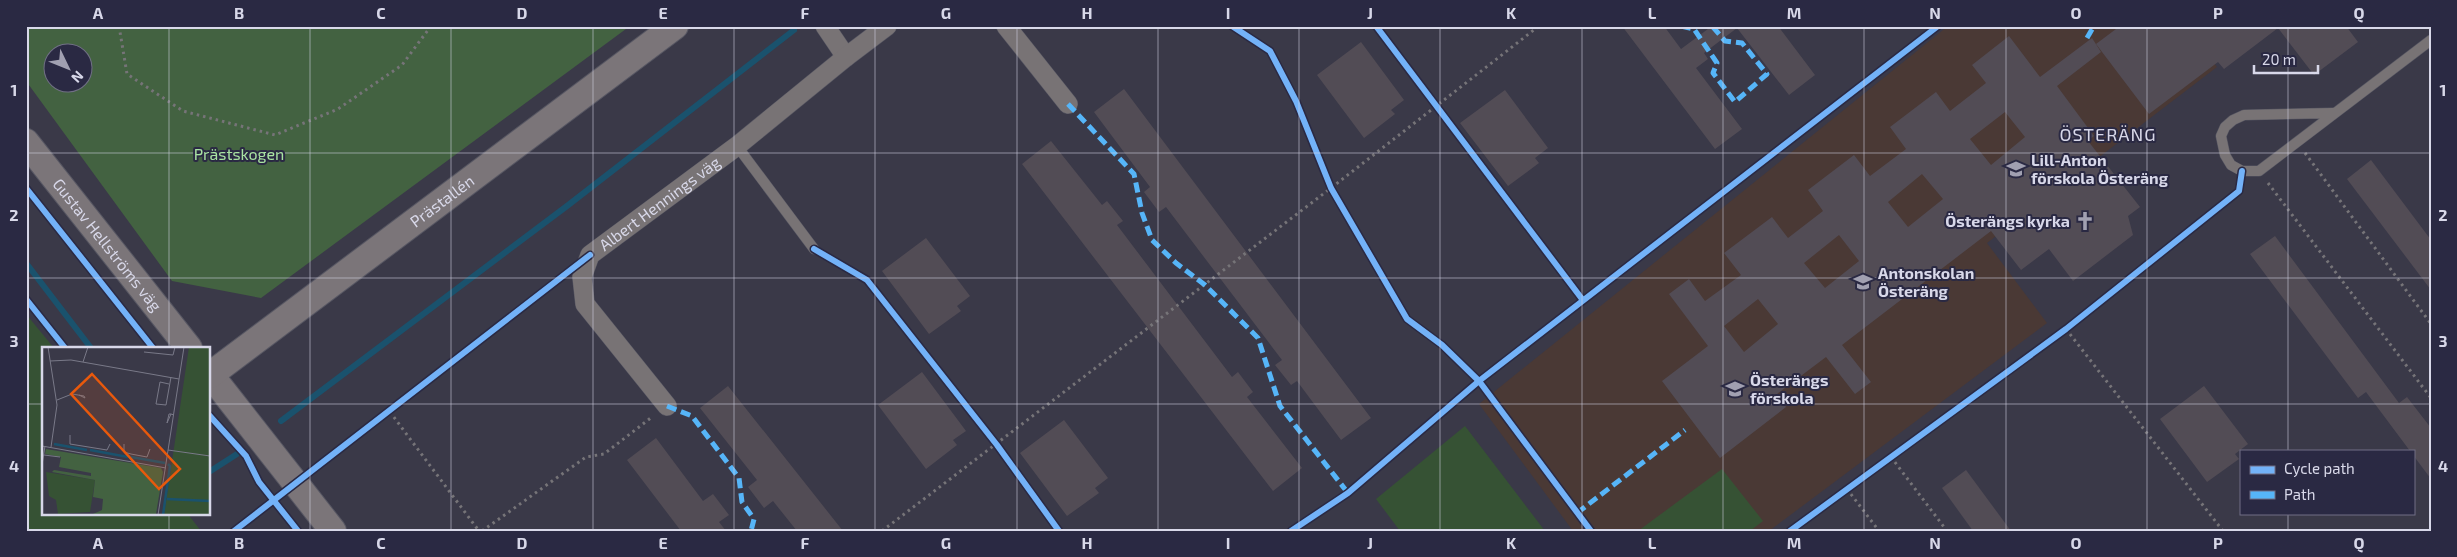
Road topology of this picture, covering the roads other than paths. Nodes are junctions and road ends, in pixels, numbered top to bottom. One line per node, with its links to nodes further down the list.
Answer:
1 (675, 26): 13 (street, Prästallén)
2 (825, 26): 6 (street)
3 (886, 26): 6 (street, Albert Hennings väg)
4 (1006, 26): 7 (street)
5 (2431, 40): 8 (lane)
6 (846, 57): 10 (street, Albert Hennings väg)
7 (1068, 104)
8 (2333, 113): 8 (lane)
9 (26, 142): 12 (street, Gustav Hellströms väg)
10 (737, 146): 11 (lane); 15 (street, Albert Hennings väg)
11 (814, 249)
12 (188, 347)
13 (210, 373)
14 (210, 375): 16 (street)
15 (666, 406)
16 (333, 531)

